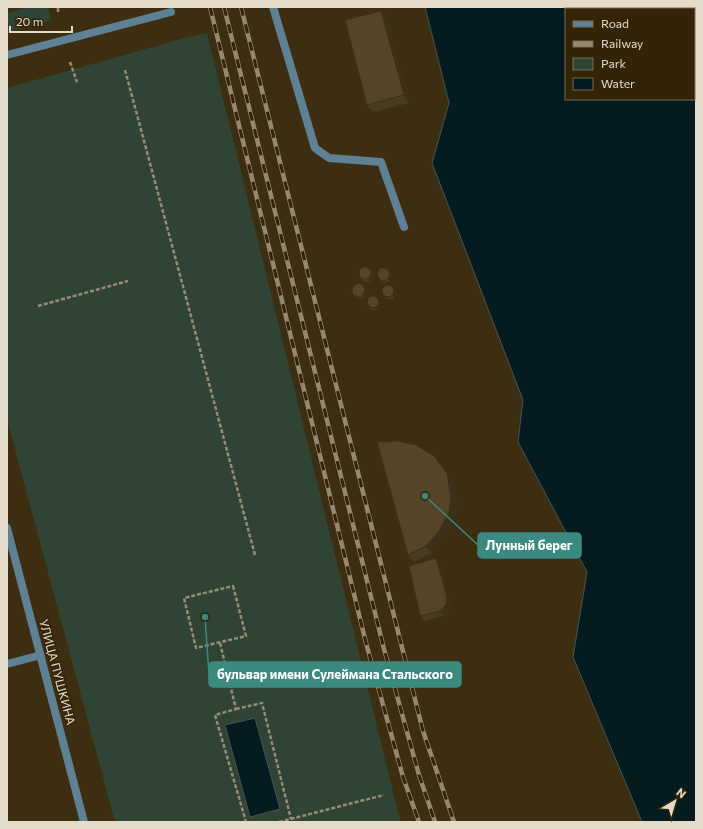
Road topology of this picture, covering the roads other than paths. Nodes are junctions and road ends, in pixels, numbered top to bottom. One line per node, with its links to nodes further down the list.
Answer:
1 (273, 7): 4 (street)
2 (171, 12): 3 (street)
3 (7, 55)
4 (404, 227)
5 (7, 528): 6 (street, УЛИЦА ПУШКИНА)
6 (41, 655): 7 (street); 8 (street, УЛИЦА ПУШКИНА)
7 (7, 664)
8 (84, 822)

